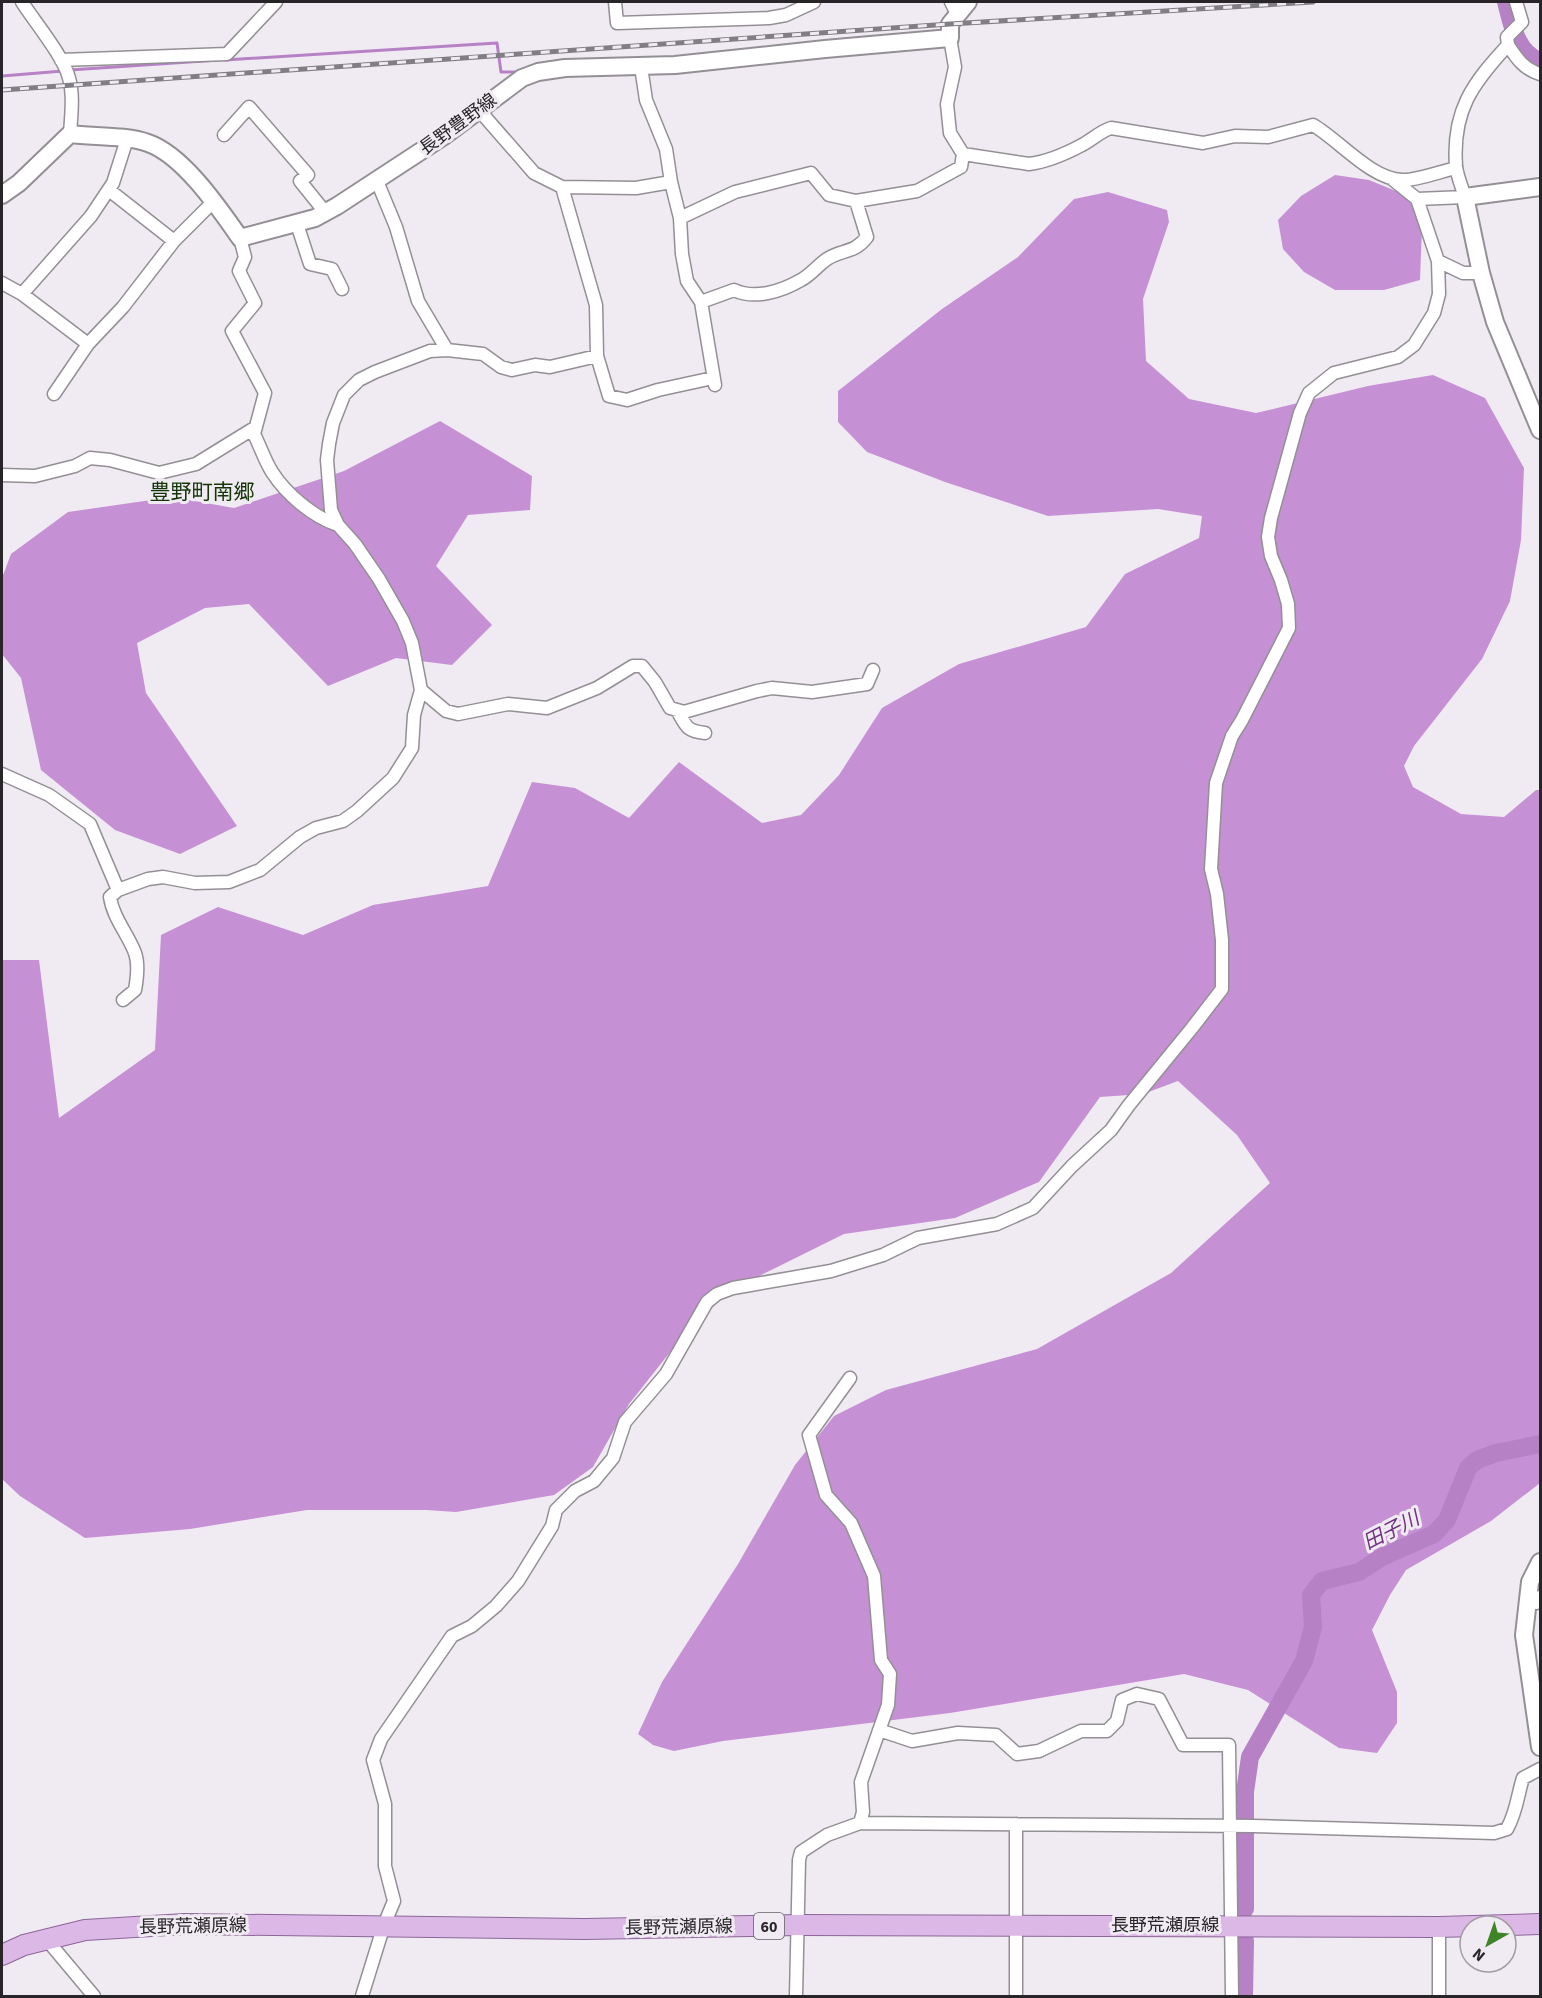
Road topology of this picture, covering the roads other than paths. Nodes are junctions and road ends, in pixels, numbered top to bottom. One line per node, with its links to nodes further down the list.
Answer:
1 (22, 2): 9 (street)
2 (276, 2): 9 (street)
3 (615, 2): 4 (street)
4 (814, 2)
5 (1516, 2): 8 (street)
6 (959, 6): 7 (main road)
7 (950, 38): 10 (main road, 長野豊野線); 16 (street)
8 (1508, 40): 11 (street); 17 (street)
9 (62, 62): 13 (street)
10 (641, 67): 12 (main road, 長野豊野線); 20 (street)
11 (1540, 74)
12 (479, 110): 19 (main road, 長野豊野線); 21 (street)
13 (70, 134): 15 (main road); 24 (main road)
14 (224, 135): 29 (street)
15 (127, 139): 23 (street); 27 (main road)
16 (963, 154): 18 (street); 28 (street)
17 (1456, 168): 18 (street); 25 (street)
18 (1391, 178): 26 (street)
19 (377, 181): 29 (main road, 長野豊野線); 41 (street)
20 (671, 182): 21 (street); 30 (street)
21 (562, 187): 42 (street)
22 (1540, 187): 25 (main road)
23 (109, 189): 33 (street); 38 (street)
24 (2, 195)
25 (1466, 197): 26 (street); 35 (main road)
26 (1417, 199): 34 (street)
27 (214, 201): 32 (main road); 33 (street)
28 (856, 201): 30 (street); 39 (street)
29 (325, 212): 31 (main road, 長野豊野線)
30 (680, 218): 39 (street)
31 (297, 224): 32 (main road, 長野豊野線); 37 (street)
32 (240, 238): 44 (street)
33 (174, 241): 40 (street)
34 (1438, 261): 35 (street); 65 (street)
35 (1481, 273): 45 (main road)
36 (2, 283): 38 (street)
37 (342, 289)
38 (22, 294): 40 (street)
39 (701, 302): 42 (street)
40 (88, 344): 43 (street)
41 (447, 350): 42 (street); 47 (street)
42 (597, 356)
43 (54, 394)
44 (256, 427): 46 (street); 47 (street)
45 (1540, 430)
46 (2, 475)
47 (338, 525): 49 (street)
48 (873, 670): 50 (street)
49 (420, 690): 50 (street); 53 (street)
50 (677, 710): 51 (street)
51 (705, 733)
52 (2, 774): 53 (street)
53 (118, 890): 54 (street)
54 (123, 1000)
55 (850, 1378): 58 (street)
56 (1540, 1562): 57 (main road)
57 (1533, 1600): 59 (main road)
58 (879, 1730): 61 (street); 63 (street)
59 (1540, 1747)
60 (1540, 1769): 63 (street)
61 (860, 1823): 62 (street); 66 (street)
62 (1016, 1824): 63 (street); 68 (street)
63 (1234, 1826): 67 (street)
64 (1540, 1924): 69 (main road, 長野荒瀬原線 / 60)
65 (384, 1925): 66 (main road, 長野荒瀬原線 / 60); 70 (main road, 長野荒瀬原線 / 60); 73 (street)
66 (798, 1925): 68 (main road, 長野荒瀬原線 / 60); 74 (street)
67 (1232, 1925): 68 (main road, 長野荒瀬原線 / 60); 69 (main road, 長野荒瀬原線 / 60); 76 (street)
68 (1015, 1926): 75 (street)
69 (1439, 1927): 77 (street)
70 (47, 1940): 71 (main road, 長野荒瀬原線 / 60); 72 (street)
71 (2, 1956)
72 (94, 1996)
73 (362, 1996)
74 (796, 1996)
75 (1016, 1996)
76 (1232, 1996)
77 (1439, 1996)

